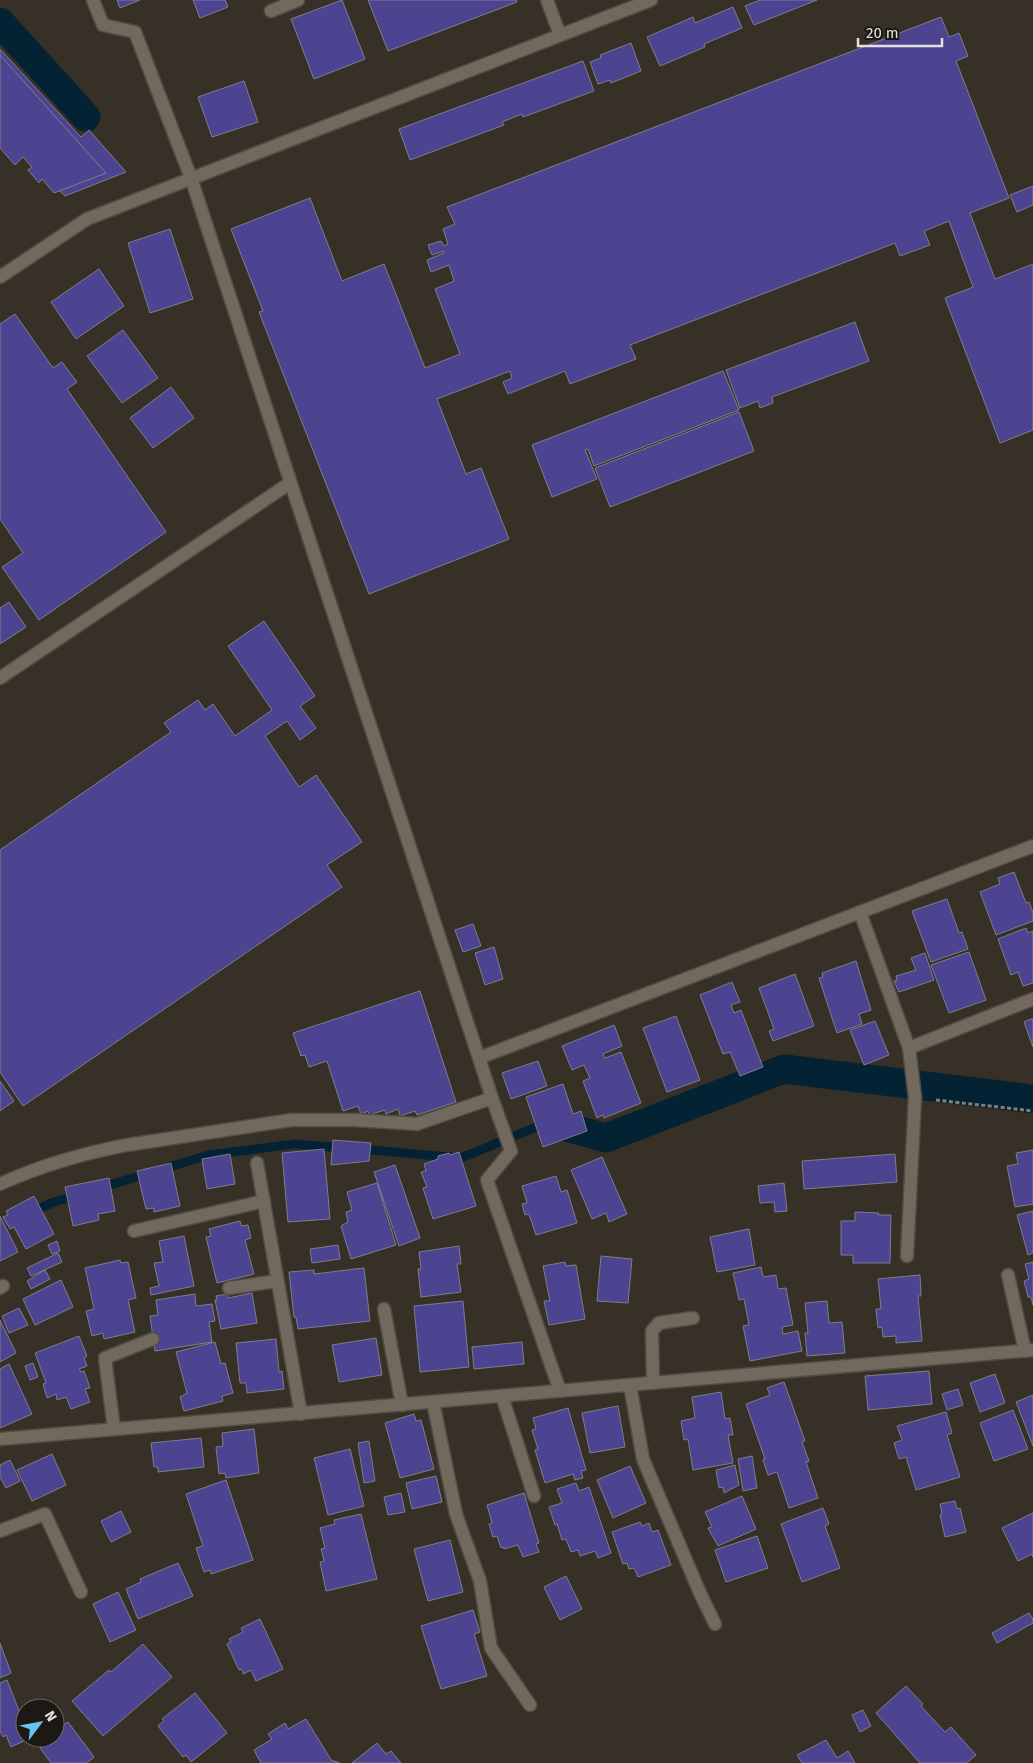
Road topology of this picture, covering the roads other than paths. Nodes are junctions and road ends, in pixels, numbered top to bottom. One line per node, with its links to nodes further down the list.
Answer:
1 (93, 0): 7 (street)
2 (298, 0): 5 (street)
3 (547, 0): 6 (street)
4 (651, 0): 6 (street)
5 (271, 11)
6 (560, 35): 7 (street)
7 (190, 178): 8 (street); 9 (street)
8 (0, 276)
9 (290, 483): 10 (street); 15 (street)
10 (0, 678)
11 (1033, 846): 12 (street)
12 (860, 912): 14 (street); 15 (street)
13 (1033, 999): 14 (street)
14 (909, 1048): 21 (street)
15 (478, 1058): 16 (street)
16 (492, 1098): 18 (street); 31 (street)
17 (257, 1163): 19 (street)
18 (0, 1184)
19 (264, 1201): 20 (street); 23 (street)
20 (134, 1231)
21 (907, 1256)
22 (1008, 1275): 28 (street)
23 (277, 1281): 24 (street); 35 (street)
24 (229, 1288)
25 (384, 1309): 34 (street)
26 (692, 1318): 29 (street)
27 (153, 1339): 36 (street)
28 (1029, 1351): 29 (street)
29 (653, 1383): 30 (street)
30 (630, 1385): 31 (street); 41 (street)
31 (560, 1391): 32 (street)
32 (502, 1396): 33 (street); 38 (street)
33 (433, 1402): 34 (street); 42 (street)
34 (402, 1405): 35 (street)
35 (301, 1414): 36 (street)
36 (114, 1429): 37 (street)
37 (0, 1439)
38 (534, 1496)
39 (0, 1531): 40 (street)
40 (81, 1592)
41 (715, 1624)
42 (530, 1705)

